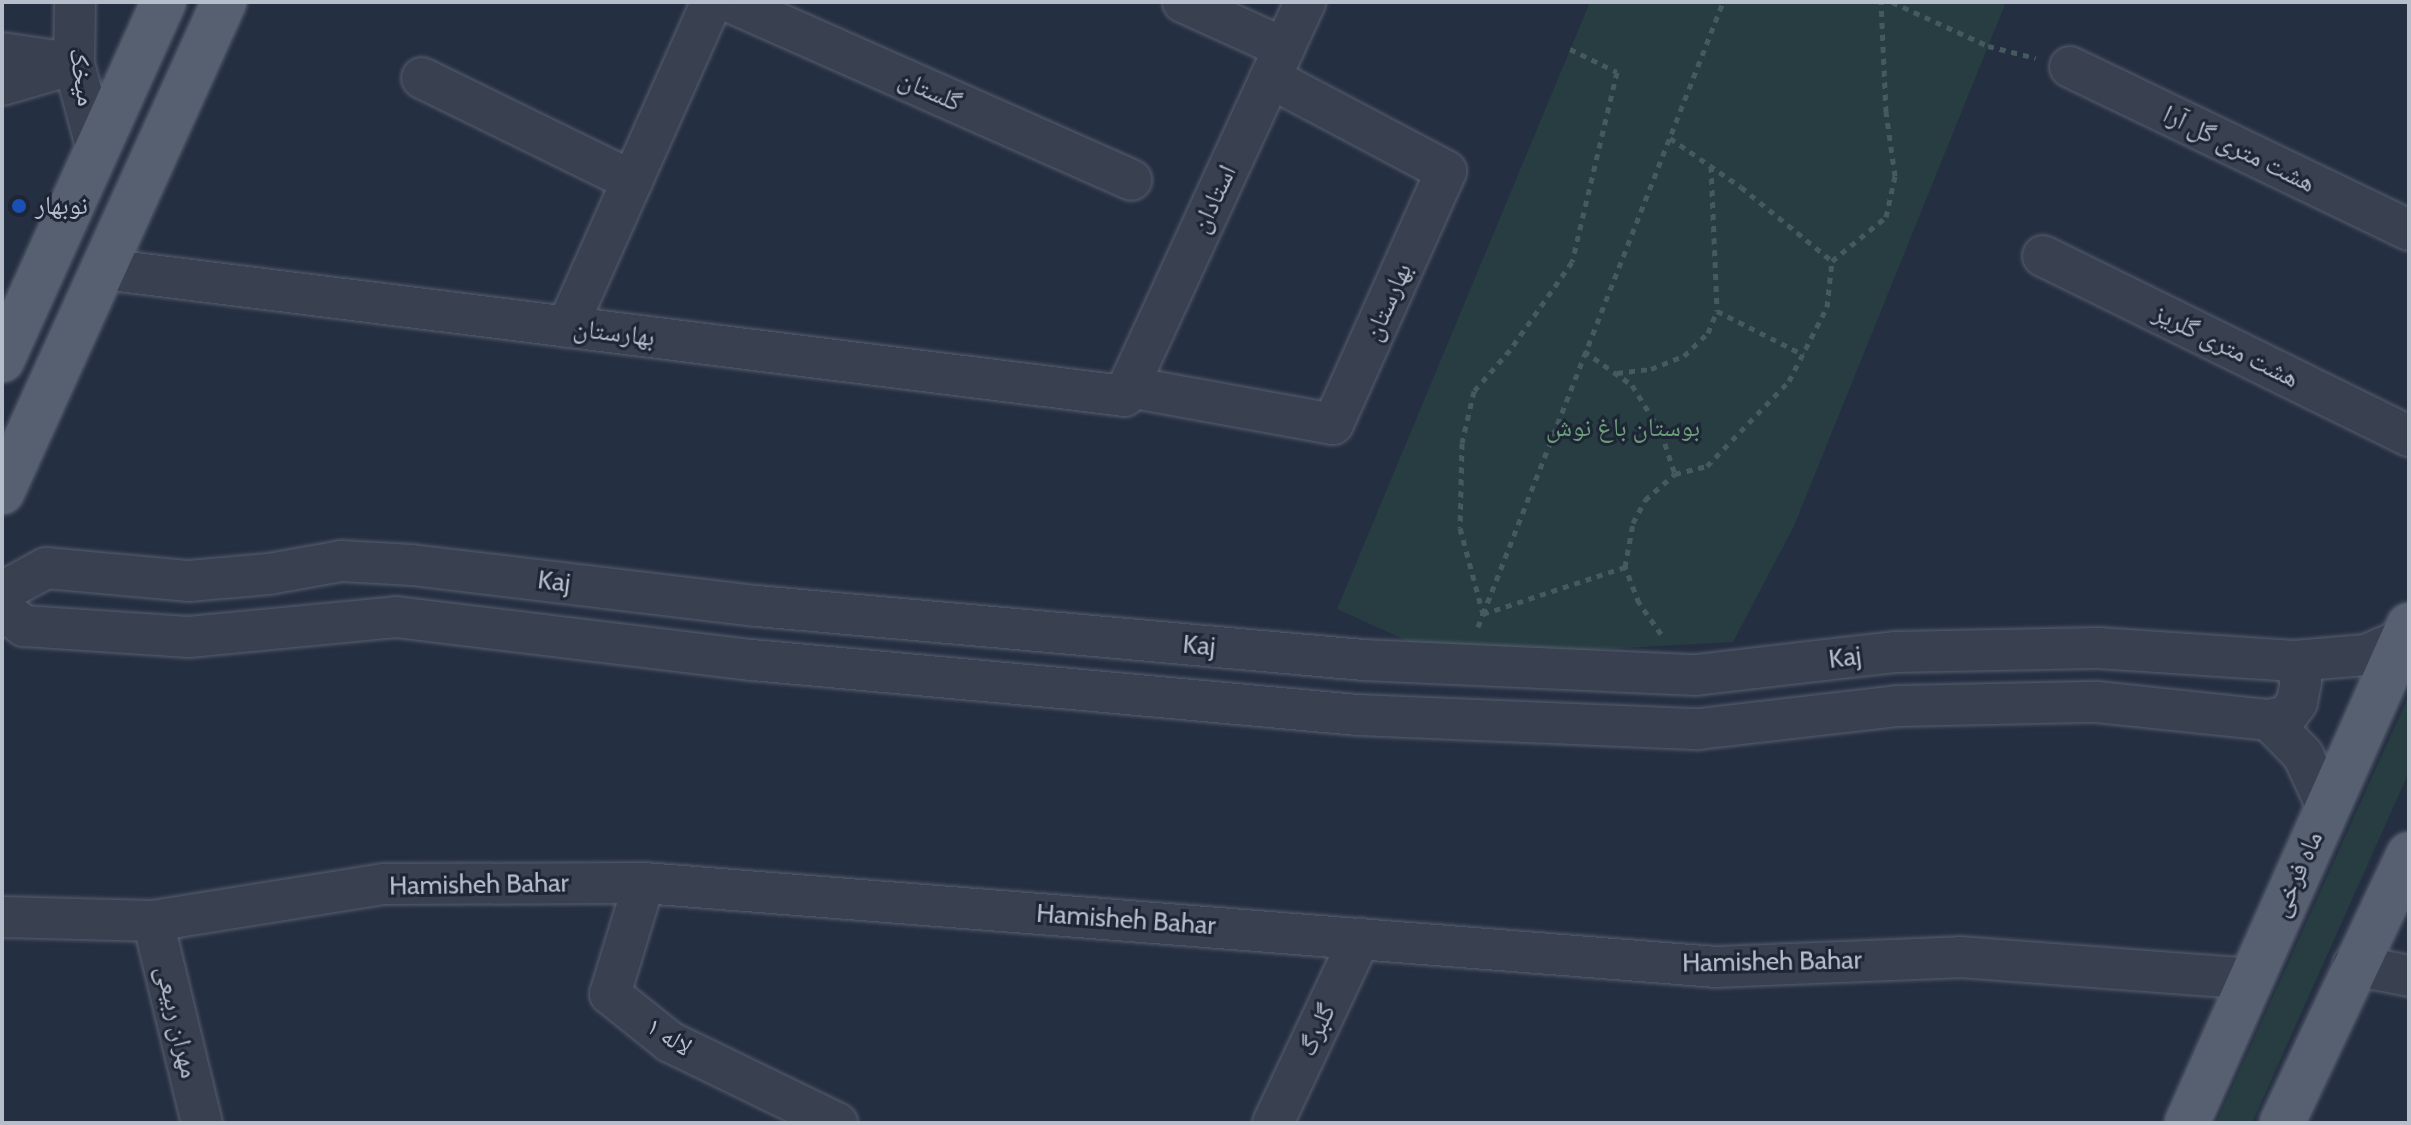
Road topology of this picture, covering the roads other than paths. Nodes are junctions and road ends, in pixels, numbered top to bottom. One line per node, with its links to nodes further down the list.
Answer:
1 (75, 2): 10 (street, میخک)
2 (164, 2): 14 (main road)
3 (224, 2): 19 (main road)
4 (712, 2): 16 (street)
5 (730, 2): 15 (street, گلستان)
6 (1183, 2): 9 (street)
7 (1305, 2): 9 (street, استادان)
8 (2, 53): 10 (street)
9 (1277, 63): 22 (street, استادان); 22 (street, بهارستان)
10 (74, 64): 13 (street); 14 (street, میخک)
11 (2070, 67): 17 (street, هشت متری گل آرا)
12 (422, 78): 16 (street)
13 (2, 85)
14 (97, 150): 21 (main road)
15 (1131, 180)
16 (632, 181): 20 (street)
17 (2409, 230)
18 (2043, 256): 23 (street, هشت متری گلریز)
19 (103, 269): 20 (street, بهارستان); 24 (main road)
20 (567, 327): 22 (street, بهارستان)
21 (2, 360)
22 (1126, 392)
23 (2409, 436)
24 (2, 492)
25 (2, 592): 26 (street, Kaj)
26 (739, 604): 29 (street); 30 (street, Kaj)
27 (2, 609): 29 (street, Kaj)
28 (2406, 632): 31 (street, Kaj); 34 (main road, ماه فرخی)
29 (735, 658): 32 (street, Kaj)
30 (1363, 660): 31 (street, Kaj); 32 (street)
31 (2294, 661): 33 (street)
32 (1358, 715): 33 (street, Kaj)
33 (2269, 720): 34 (street)
34 (2327, 807): 42 (main road, ماه فرخی)
35 (2409, 854): 40 (main road)
36 (644, 883): 38 (street, Hamisheh Bahar); 39 (street, Hamisheh Bahar); 44 (street, لاله ۱)
37 (2, 917): 38 (street, Hamisheh Bahar)
38 (153, 921): 43 (street, مهران ربیعی)
39 (1360, 938): 42 (street, Hamisheh Bahar); 45 (street, گلبرگ)
40 (2353, 965): 41 (street); 47 (main road)
41 (2409, 976)
42 (2251, 979): 46 (main road, ماه فرخی)
43 (202, 1123)
44 (837, 1123)
45 (1273, 1123)
46 (2187, 1123)
47 (2282, 1123)

